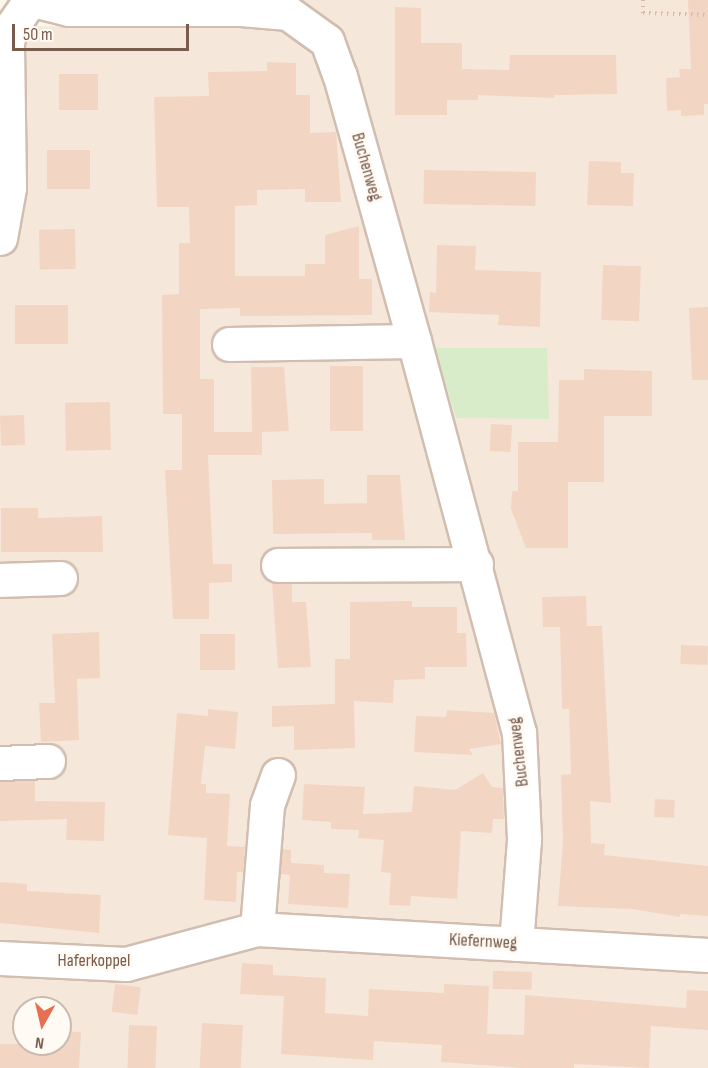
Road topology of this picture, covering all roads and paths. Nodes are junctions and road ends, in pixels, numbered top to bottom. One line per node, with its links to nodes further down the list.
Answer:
1 (32, 0): 3 (street, Buchenweg); 5 (street)
2 (643, 0): 4 (path)
3 (301, 7): 6 (street, Buchenweg)
4 (708, 15)
5 (0, 238)
6 (414, 341): 7 (street); 8 (street, Buchenweg)
7 (229, 344)
8 (476, 564): 9 (street); 16 (street, Buchenweg)
9 (278, 565)
10 (60, 578): 11 (street)
11 (0, 580)
12 (48, 761): 13 (street)
13 (0, 763)
14 (278, 775): 15 (street)
15 (257, 930): 16 (street, Kiefernweg); 17 (street, Kiefernweg)
16 (516, 944): 18 (street, Kiefernweg)
17 (187, 950): 19 (street, Haferkoppel)
18 (708, 955)
19 (0, 958)

